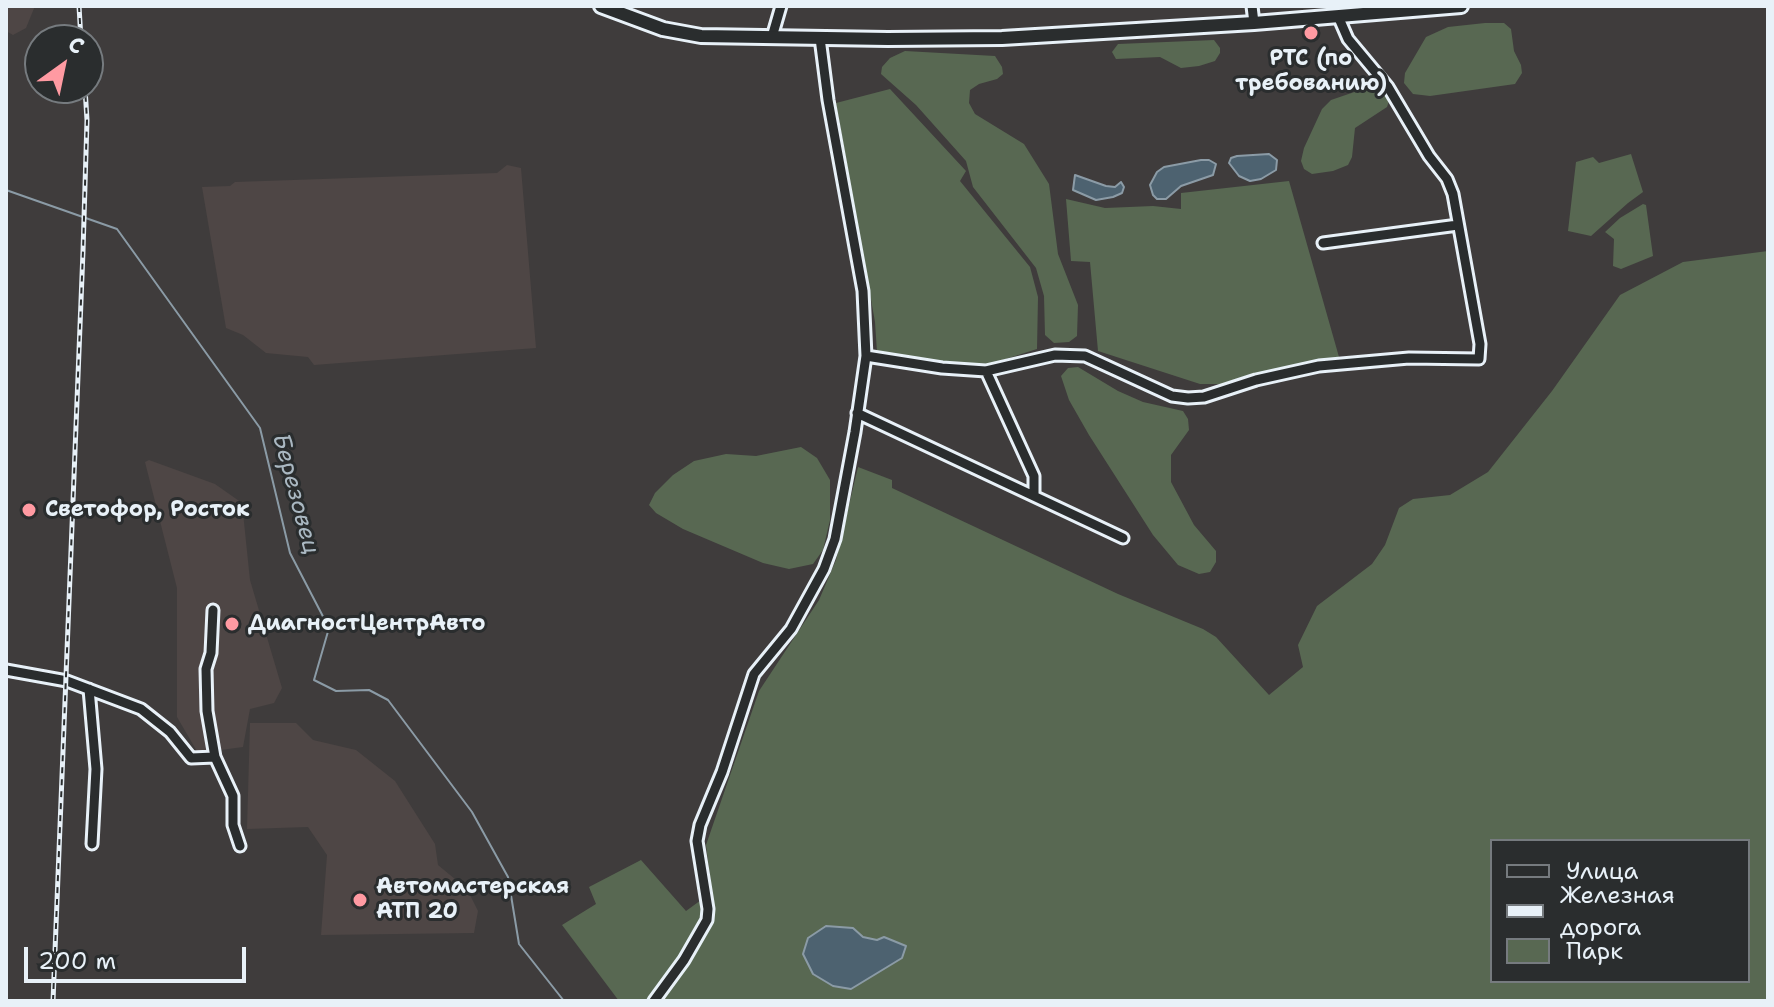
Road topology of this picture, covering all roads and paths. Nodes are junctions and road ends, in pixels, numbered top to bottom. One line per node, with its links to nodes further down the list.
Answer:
1 (601, 6): 8 (main road)
2 (781, 6): 8 (street)
3 (1252, 6): 7 (street)
4 (1461, 6): 5 (main road)
5 (1438, 7): 6 (main road)
6 (1338, 16): 7 (main road); 10 (street)
7 (1254, 23): 9 (main road)
8 (772, 37): 9 (main road)
9 (820, 38): 12 (street)
10 (1458, 225): 11 (street); 13 (street)
11 (1323, 243)
12 (866, 356): 13 (street); 14 (street)
13 (986, 371): 15 (street)
14 (857, 413): 15 (street); 23 (street)
15 (1034, 495): 16 (street)
16 (1123, 538)
17 (213, 610): 20 (street)
18 (6, 670): 19 (street)
19 (89, 689): 20 (street); 21 (street)
20 (215, 757): 22 (street)
21 (92, 844)
22 (240, 846)
23 (654, 1001)

